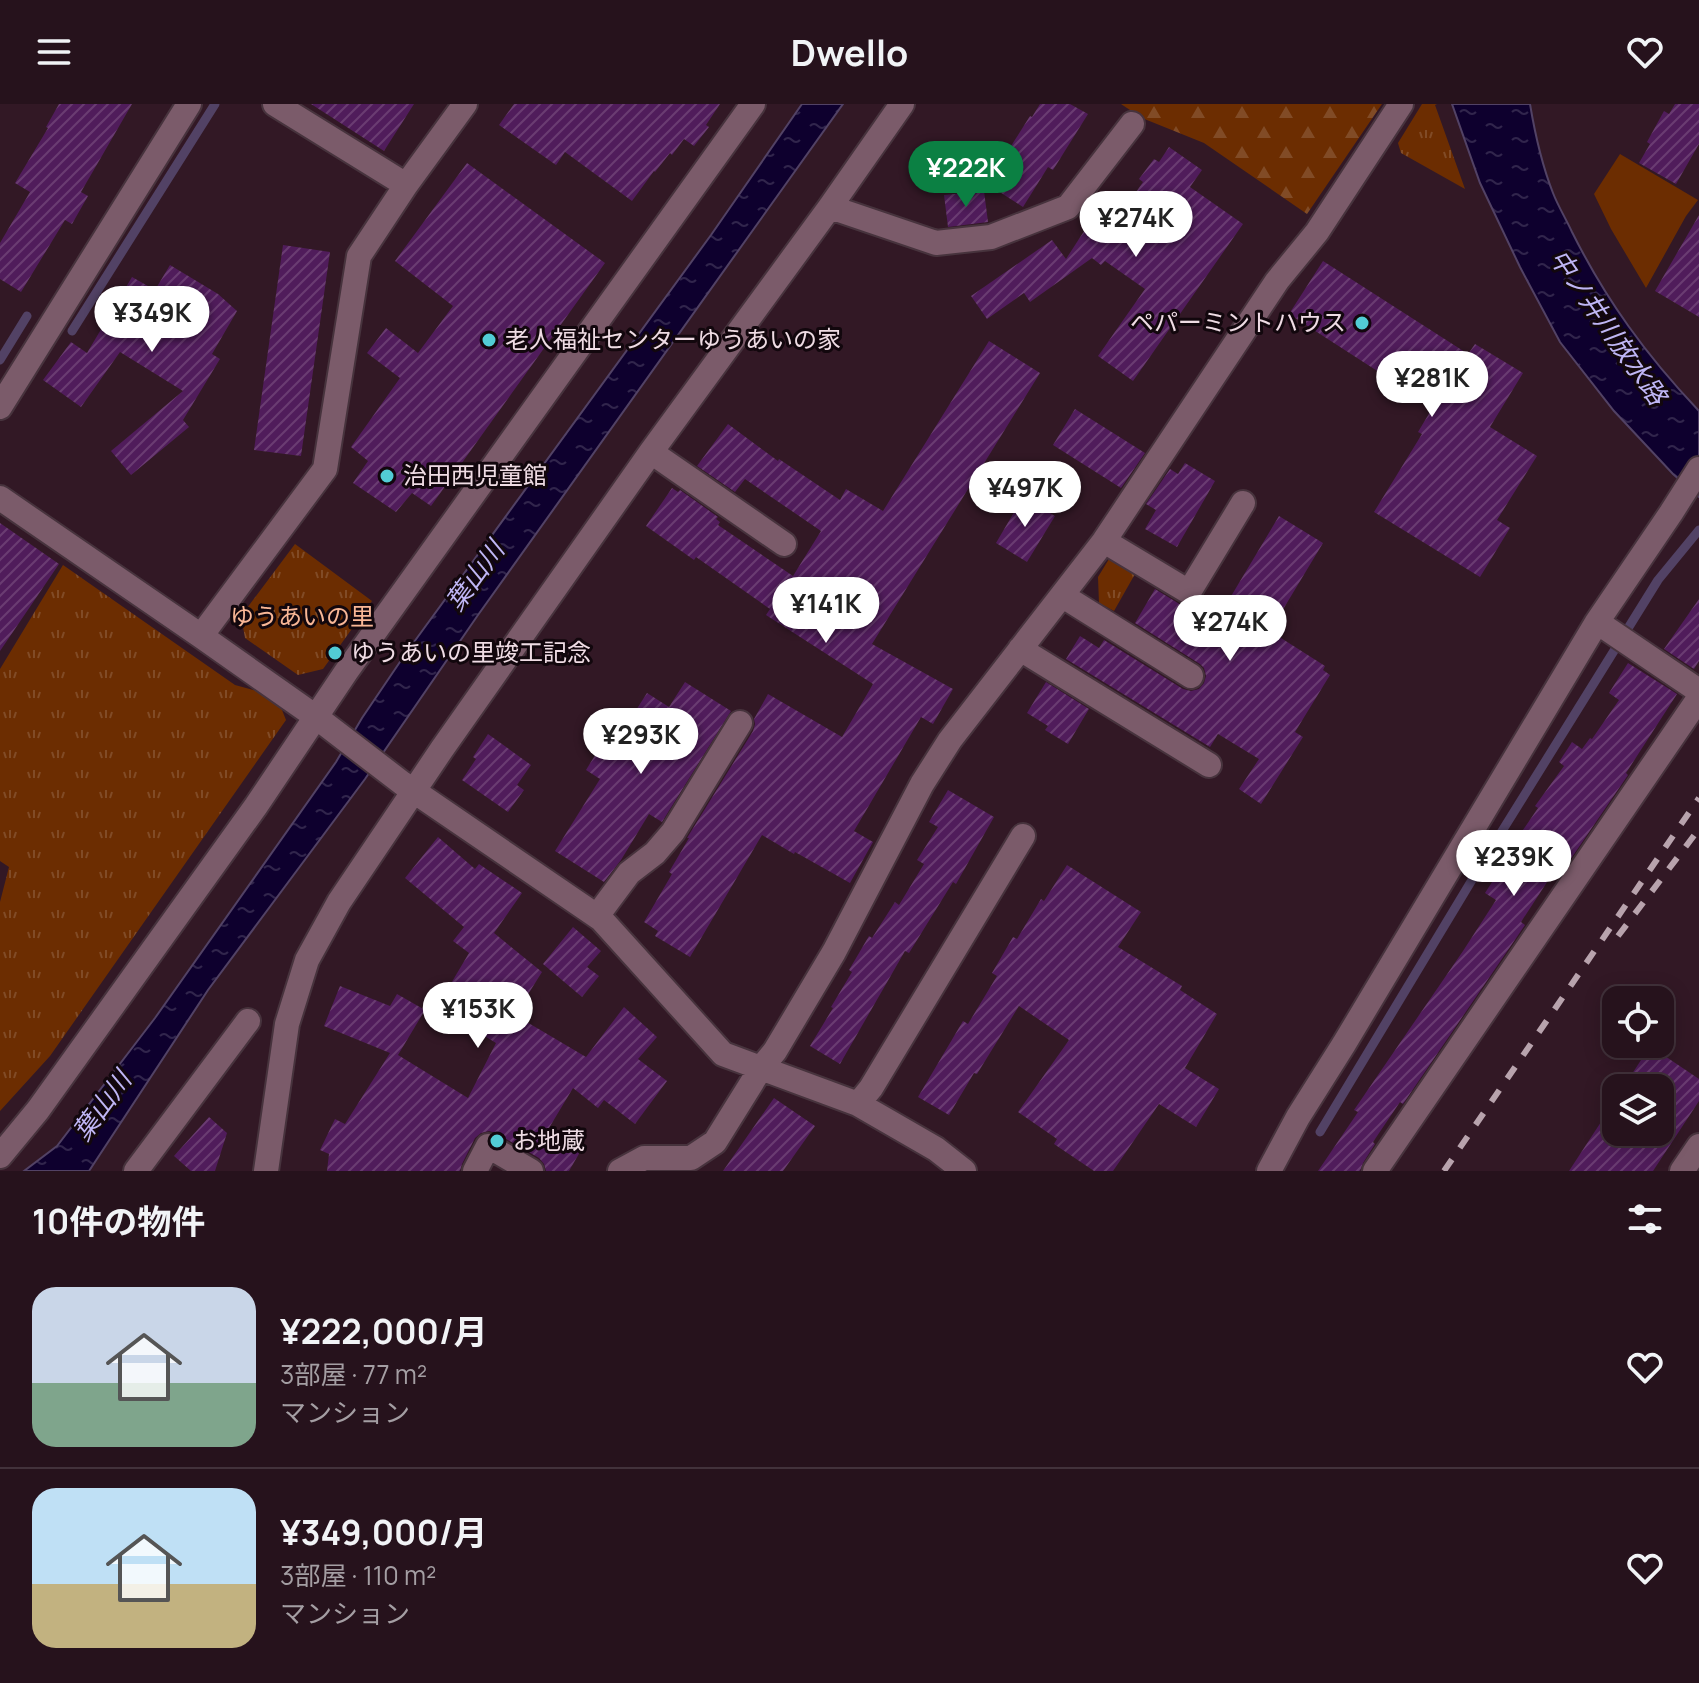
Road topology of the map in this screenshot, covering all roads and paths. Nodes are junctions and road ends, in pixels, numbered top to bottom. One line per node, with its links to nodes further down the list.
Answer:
1 (189, 104): 10 (street)
2 (275, 104): 8 (street)
3 (465, 104): 8 (street)
4 (753, 104): 24 (street)
5 (902, 104): 9 (street)
6 (1401, 104): 15 (street)
7 (1132, 124): 9 (street)
8 (406, 185): 19 (street)
9 (830, 207): 11 (street)
10 (0, 407)
11 (651, 452): 16 (street); 27 (street)
12 (1699, 469): 18 (street)
13 (0, 498): 19 (street)
14 (1243, 503): 15 (street)
15 (1104, 541): 17 (street)
16 (784, 544)
17 (1063, 596): 20 (street); 21 (street)
18 (1597, 622): 22 (street); 41 (street)
19 (201, 636): 24 (street)
20 (1020, 649): 26 (street); 31 (street)
21 (1191, 676)
22 (1699, 691)
23 (1699, 698): 42 (street)
24 (324, 722): 27 (street); 34 (street)
25 (740, 723): 29 (street)
26 (1209, 765)
27 (408, 787): 29 (street); 36 (street)
28 (1023, 836): 32 (street)
29 (597, 916): 31 (street)
30 (248, 1021): 35 (street)
31 (761, 1068): 32 (street); 39 (street)
32 (858, 1104): 40 (street)
33 (1699, 1146): 43 (street)
34 (0, 1156)
35 (136, 1171)
36 (266, 1171)
37 (475, 1171): 38 (street)
38 (531, 1171)
39 (620, 1171)
40 (964, 1171)
41 (1269, 1171)
42 (1375, 1171)
43 (1682, 1171)

